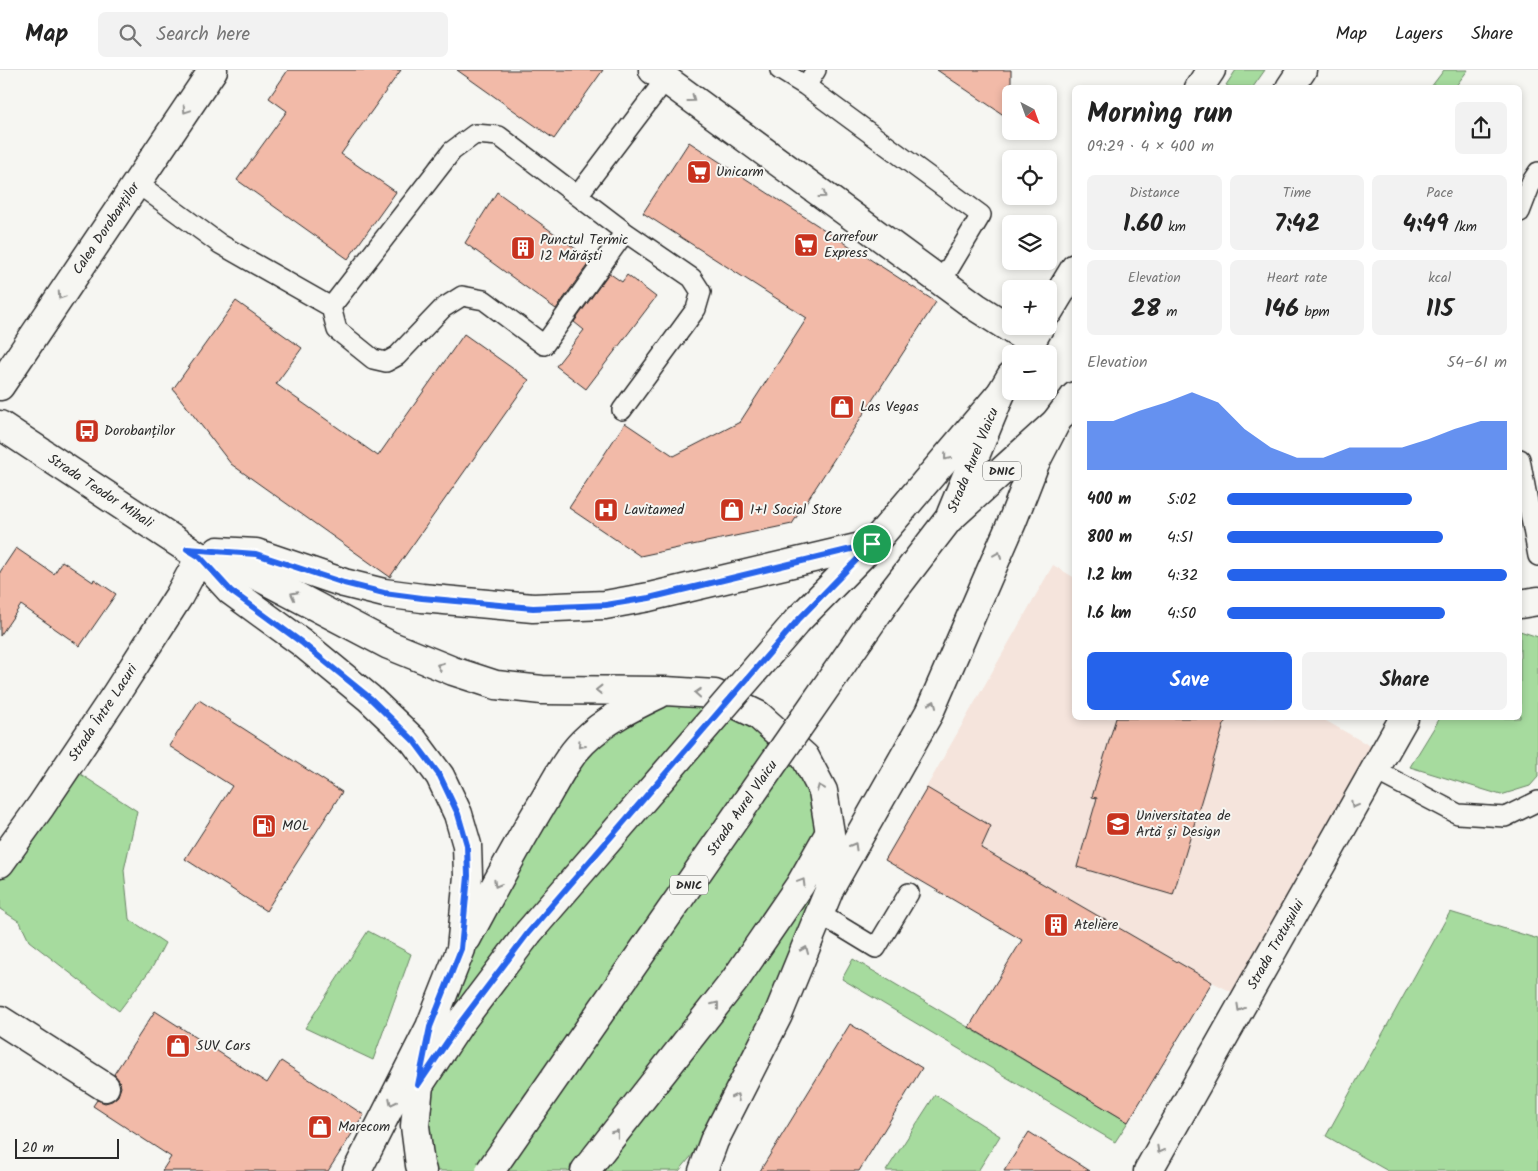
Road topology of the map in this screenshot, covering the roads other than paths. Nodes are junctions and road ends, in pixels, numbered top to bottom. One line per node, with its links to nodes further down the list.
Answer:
1 (213, 70): 11 (main road, Calea Dorobanților, one-way to 11)
2 (780, 70): 9 (lane)
3 (816, 70): 9 (lane)
4 (1211, 70): 7 (main road)
5 (1302, 70): 8 (main road)
6 (659, 75): 12 (lane); 16 (main road, one-way to 16)
7 (1201, 85)
8 (1292, 85)
9 (806, 86): 16 (lane)
10 (1536, 179): 13 (lane)
11 (137, 183): 18 (lane); 20 (main road, Calea Dorobanților, one-way to 20)
12 (578, 195): 14 (lane); 18 (lane)
13 (1522, 208)
14 (625, 232): 18 (lane); 24 (lane)
15 (1072, 273): 17 (main road)
16 (941, 282): 19 (main road)
17 (1057, 298)
18 (331, 307)
19 (1032, 341)
20 (0, 386)
21 (1002, 389): 29 (main road, one-way to 29)
22 (1002, 393): 28 (main road, Strada Aurel Vlaicu / DN1C)
23 (1072, 400): 25 (main road, Strada Aurel Vlaicu / DN1C)
24 (622, 410)
25 (1056, 422): 28 (main road, Strada Aurel Vlaicu / DN1C); 40 (main road, one-way to 25)
26 (0, 425): 30 (main road, Strada Teodor Mihali)
27 (1522, 470): 31 (lane)
28 (948, 520): 51 (main road, Strada Aurel Vlaicu / DN1C, bridge)
29 (872, 544): 30 (main road); 46 (main road, bridge)
30 (194, 553): 34 (main road, one-way to 30); 39 (main road, Strada Între Lacuri); 43 (main road)
31 (1538, 556)
32 (1538, 601): 33 (main road)
33 (1522, 604)
34 (665, 691): 38 (main road, one-way to 34); 43 (main road, one-way to 43)
35 (1403, 720): 36 (main road, Strada Trotușului)
36 (1374, 770): 37 (lane); 55 (main road, Strada Trotușului, one-way to 55)
37 (1538, 801)
38 (830, 832): 40 (main road); 52 (main road, one-way to 38)
39 (0, 863)
40 (830, 888): 42 (main road)
41 (909, 893): 42 (lane)
42 (820, 914): 48 (main road, one-way to 42)
43 (461, 949): 45 (main road)
44 (0, 1020): 47 (main road)
45 (430, 1027): 46 (main road); 49 (main road, one-way to 49)
46 (418, 1085): 50 (main road)
47 (105, 1087)
48 (714, 1141): 53 (main road); 54 (main road)
49 (357, 1171)
50 (422, 1171)
51 (490, 1171)
52 (586, 1171)
53 (688, 1171)
54 (703, 1171)
55 (1148, 1171)

